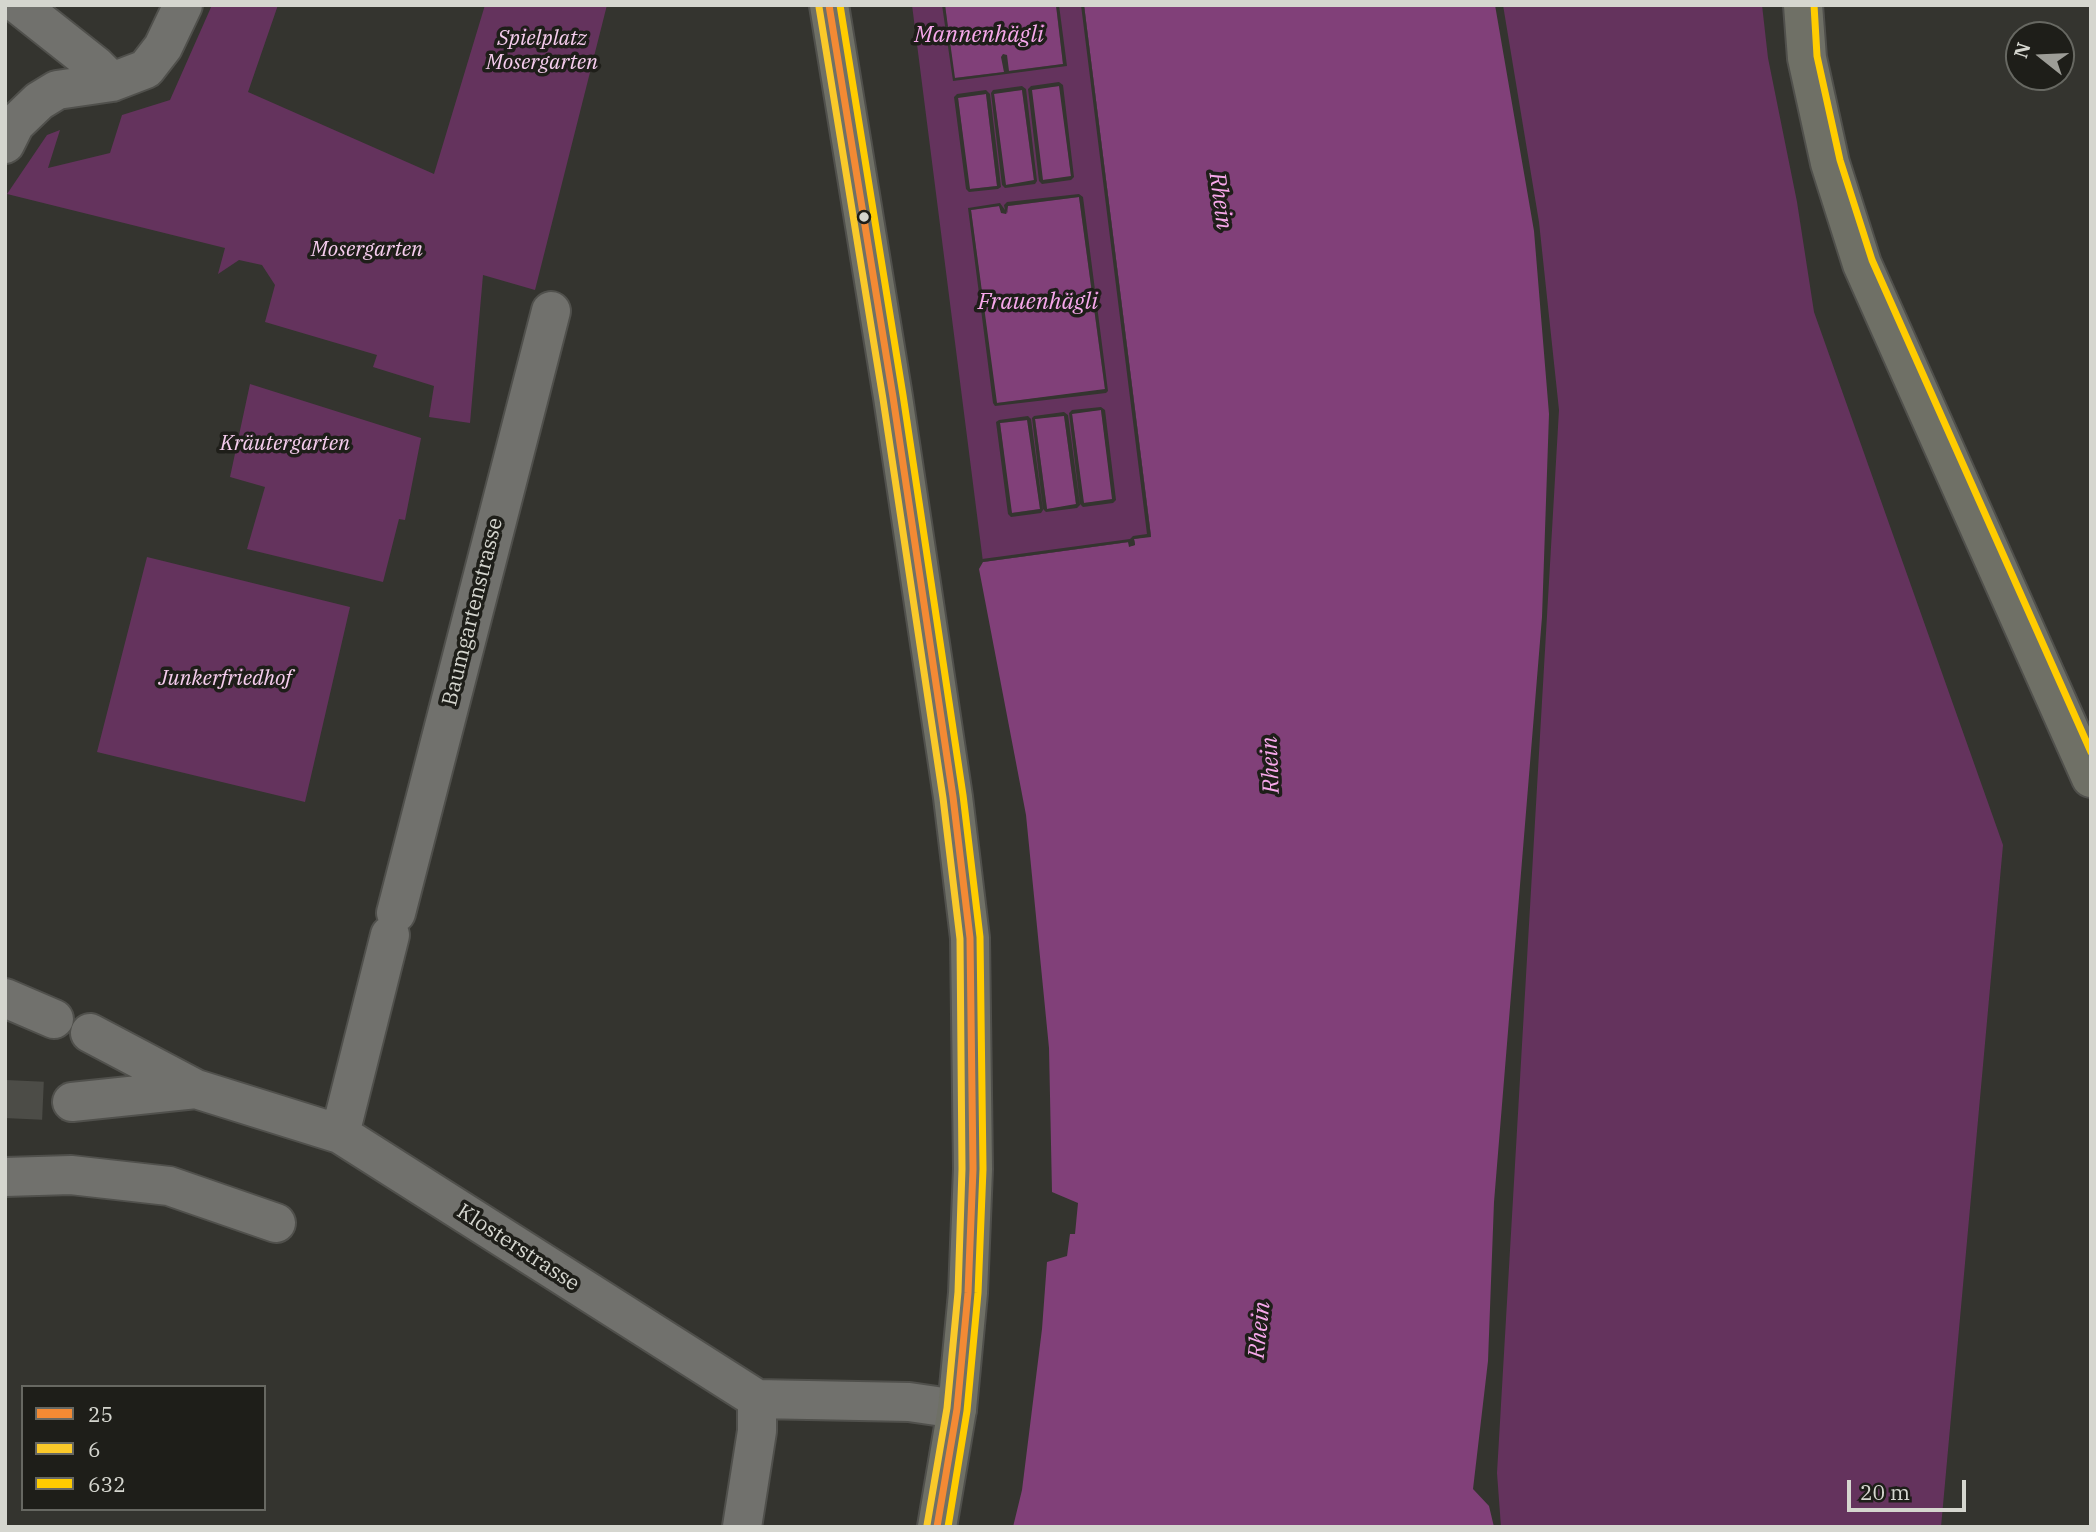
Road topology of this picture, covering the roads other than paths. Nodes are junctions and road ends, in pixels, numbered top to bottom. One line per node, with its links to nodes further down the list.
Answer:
1 (19, 5): 5 (street)
2 (183, 5): 5 (street)
3 (829, 5): 18 (main road)
4 (1803, 5): 8 (main road)
5 (112, 82): 6 (street)
6 (10, 134)
7 (551, 311): 14 (street, Baumgartenstrasse)
8 (2091, 778)
9 (5, 998): 10 (street)
10 (54, 1018)
11 (90, 1033): 12 (street, Klosterstrasse)
12 (196, 1089): 13 (street); 14 (street, Klosterstrasse)
13 (72, 1101)
14 (340, 1134): 17 (street, Klosterstrasse)
15 (5, 1177): 16 (street)
16 (276, 1223)
17 (757, 1399): 18 (street); 19 (street)
18 (957, 1409): 20 (main road)
19 (742, 1527)
20 (937, 1527)

